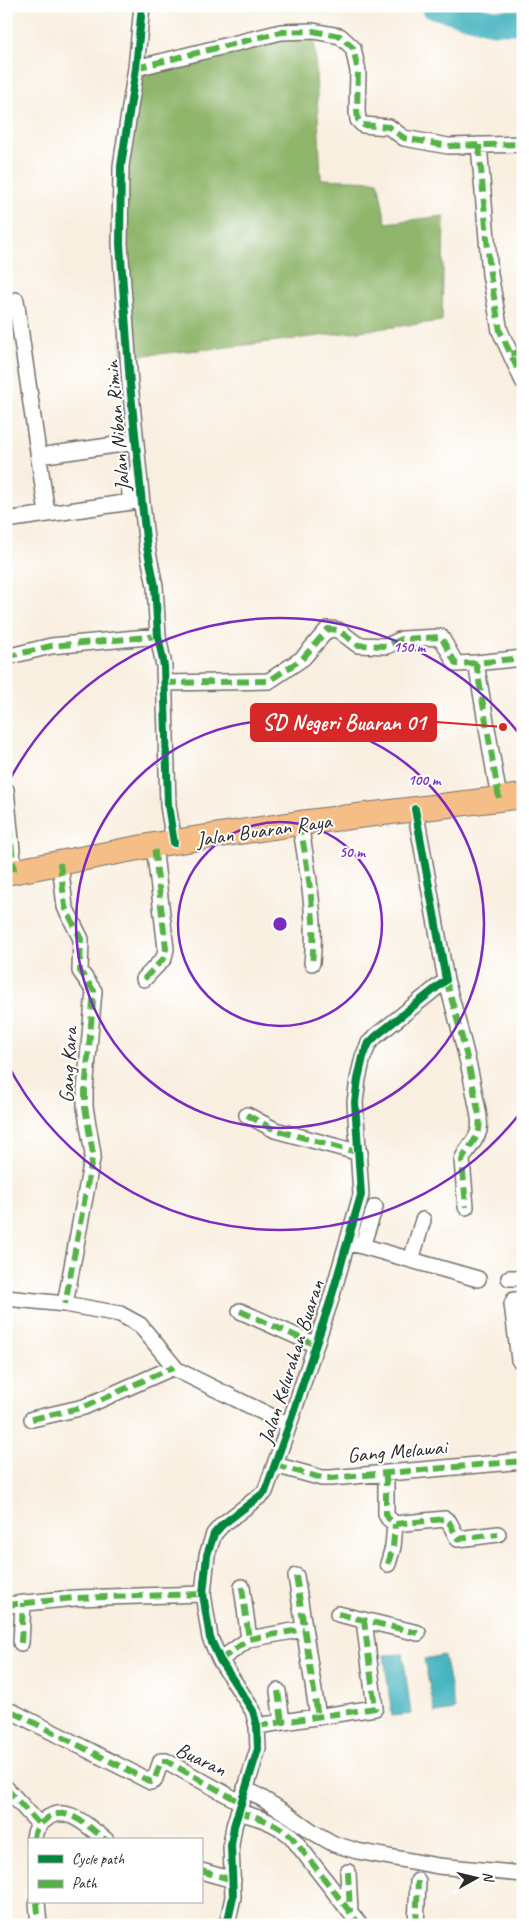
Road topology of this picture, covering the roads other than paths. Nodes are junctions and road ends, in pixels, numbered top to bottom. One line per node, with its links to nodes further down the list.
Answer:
1 (142, 6): 2 (street, Jalan Niban Rimin)
2 (136, 68): 4 (street); 8 (street, Jalan Niban Rimin)
3 (523, 144): 4 (street)
4 (479, 145): 6 (street)
5 (16, 300): 9 (street)
6 (517, 352): 7 (street)
7 (523, 381)
8 (136, 442): 9 (street); 13 (street, Jalan Niban Rimin)
9 (39, 456): 11 (street)
10 (128, 477): 11 (street)
11 (48, 514): 12 (street)
12 (6, 520)
13 (158, 636): 14 (street); 17 (street, Jalan Niban Rimin)
14 (6, 657)
15 (523, 658): 16 (street)
16 (476, 663): 17 (street); 20 (street)
17 (165, 683): 23 (street, Jalan Niban Rimin)
18 (6, 790): 25 (street)
19 (523, 796): 20 (main road, Jalan Buaran Raya)
20 (499, 798): 21 (main road, Jalan Buaran Raya)
21 (414, 809): 22 (main road, Jalan Buaran Raya); 28 (street)
22 (300, 823): 23 (main road, Jalan Buaran Raya); 26 (street)
23 (164, 844): 24 (main road, Jalan Buaran Raya); 27 (street, Jalan Niban Rimin)
24 (60, 863): 25 (main road, Jalan Buaran Raya); 39 (street, Gang Kara)
25 (10, 872)
26 (312, 963)
27 (144, 979)
28 (446, 980): 30 (street, Jalan Kelurahan Buaran); 32 (street)
29 (247, 1115): 30 (street)
30 (360, 1153): 34 (street, Jalan Kelurahan Buaran)
31 (375, 1207): 34 (street)
32 (466, 1207)
33 (423, 1220): 35 (street)
34 (355, 1244): 35 (street); 41 (street, Jalan Kelurahan Buaran)
35 (411, 1260): 36 (street)
36 (478, 1278)
37 (6, 1298): 39 (street)
38 (523, 1300): 42 (street)
39 (65, 1304): 43 (street)
40 (240, 1311): 41 (street)
41 (316, 1345): 45 (street, Jalan Kelurahan Buaran)
42 (519, 1360)
43 (174, 1367): 44 (street); 45 (street)
44 (32, 1419)
45 (289, 1425): 47 (street, Jalan Kelurahan Buaran)
46 (523, 1461): 48 (street, Gang Melawai)
47 (276, 1465): 48 (street, Gang Melawai); 54 (street, Jalan Kelurahan Buaran)
48 (386, 1474): 49 (street)
49 (395, 1524): 50 (street); 51 (street)
50 (498, 1534)
51 (388, 1564)
52 (296, 1576): 59 (street)
53 (242, 1587): 61 (street)
54 (203, 1594): 55 (street); 63 (street, Jalan Kelurahan Buaran)
55 (23, 1604): 56 (street); 62 (street)
56 (6, 1605)
57 (338, 1614): 58 (street)
58 (364, 1620): 60 (street); 66 (street)
59 (304, 1629): 61 (street); 66 (street)
60 (418, 1633)
61 (249, 1639): 63 (street)
62 (21, 1643)
63 (220, 1660): 68 (street, Jalan Kelurahan Buaran)
64 (278, 1692): 67 (street)
65 (14, 1712): 70 (street, Buaran)
66 (318, 1717): 67 (street)
67 (282, 1722): 68 (street)
68 (257, 1726): 70 (street, Jalan Kelurahan Buaran)
69 (6, 1788): 71 (street)
70 (241, 1801): 76 (street); 77 (street, Jalan Kelurahan Buaran); 80 (street)
71 (39, 1824): 72 (street); 73 (street)
72 (34, 1838)
73 (103, 1838)
74 (202, 1871): 77 (street)
75 (348, 1872): 80 (street)
76 (523, 1874)
77 (233, 1880): 82 (street, Jalan Kelurahan Buaran)
78 (418, 1881): 84 (street)
79 (37, 1904): 81 (street)
80 (350, 1912): 83 (street)
81 (38, 1925)
82 (227, 1925)
83 (360, 1925)
84 (416, 1925)

